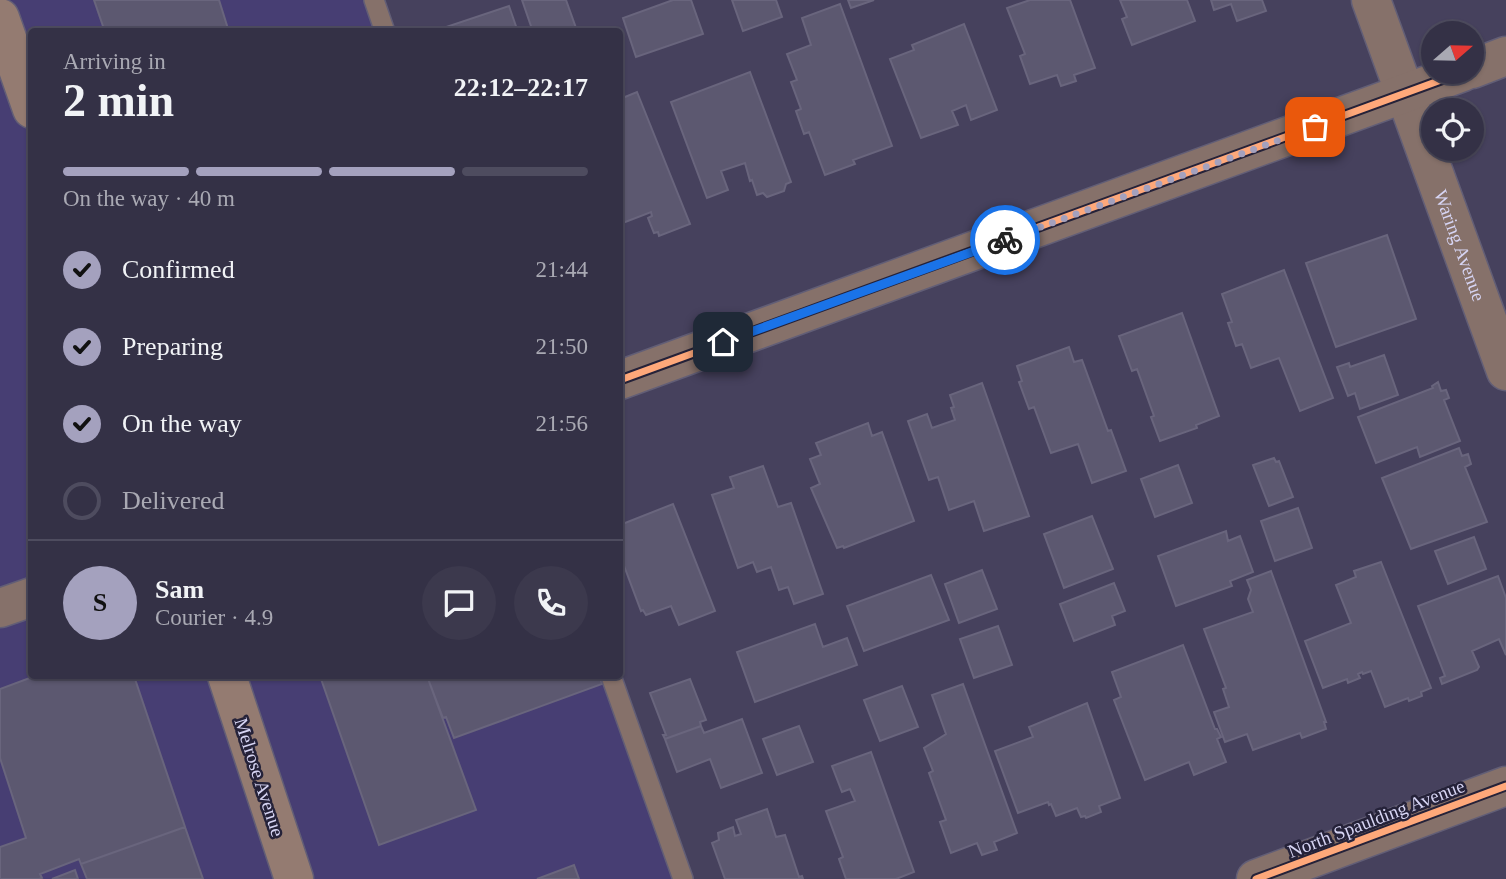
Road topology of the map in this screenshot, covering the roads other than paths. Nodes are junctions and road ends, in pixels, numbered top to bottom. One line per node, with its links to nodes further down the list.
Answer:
1 (374, 0): 4 (lane)
2 (1371, 0): 8 (street, Waring Avenue)
3 (0, 18): 9 (main road)
4 (384, 28)
5 (1506, 56): 6 (street)
6 (1484, 64)
7 (1431, 84): 8 (street)
8 (1404, 94): 10 (street, Waring Avenue); 11 (street)
9 (28, 98)
10 (1506, 371)
11 (623, 379)
12 (28, 598): 13 (street)
13 (0, 608)
14 (227, 679): 17 (main road, Melrose Avenue)
15 (612, 679): 18 (lane)
16 (1506, 786): 19 (street, North Spaulding Avenue)
17 (294, 879)
18 (683, 879)
19 (1256, 879)

